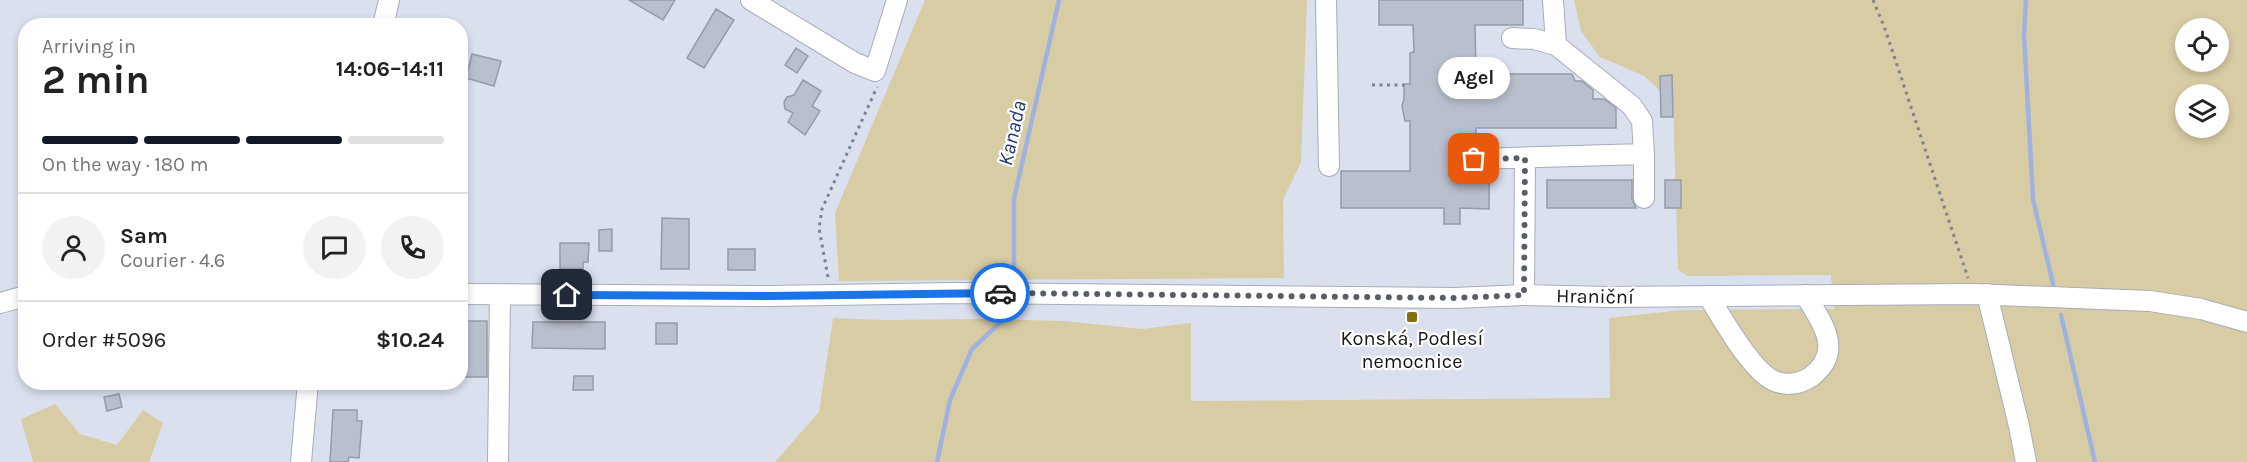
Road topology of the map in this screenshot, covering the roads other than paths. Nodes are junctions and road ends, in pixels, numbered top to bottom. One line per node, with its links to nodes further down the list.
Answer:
1 (389, 0): 6 (street)
2 (751, 0): 3 (street)
3 (897, 0)
4 (1326, 0): 12 (street)
5 (1553, 0): 8 (street)
6 (385, 18)
7 (1512, 38): 8 (street)
8 (1556, 45): 9 (street)
9 (1644, 154): 10 (street); 13 (street)
10 (1525, 158): 11 (street); 17 (street)
11 (1474, 159)
12 (1329, 166)
13 (1644, 198)
14 (468, 294): 16 (street, Hraniční)
15 (1980, 294): 18 (street, Hraniční); 22 (street, Hraniční); 26 (street)
16 (500, 295): 17 (street, Hraniční); 25 (street)
17 (1524, 295): 19 (street, Hraniční)
18 (1805, 295): 19 (street, Hraniční); 19 (street)
19 (1708, 296)
20 (18, 298): 21 (street)
21 (0, 303)
22 (2247, 322)
23 (307, 390): 24 (street)
24 (301, 462)
25 (498, 462)
26 (2026, 462)

